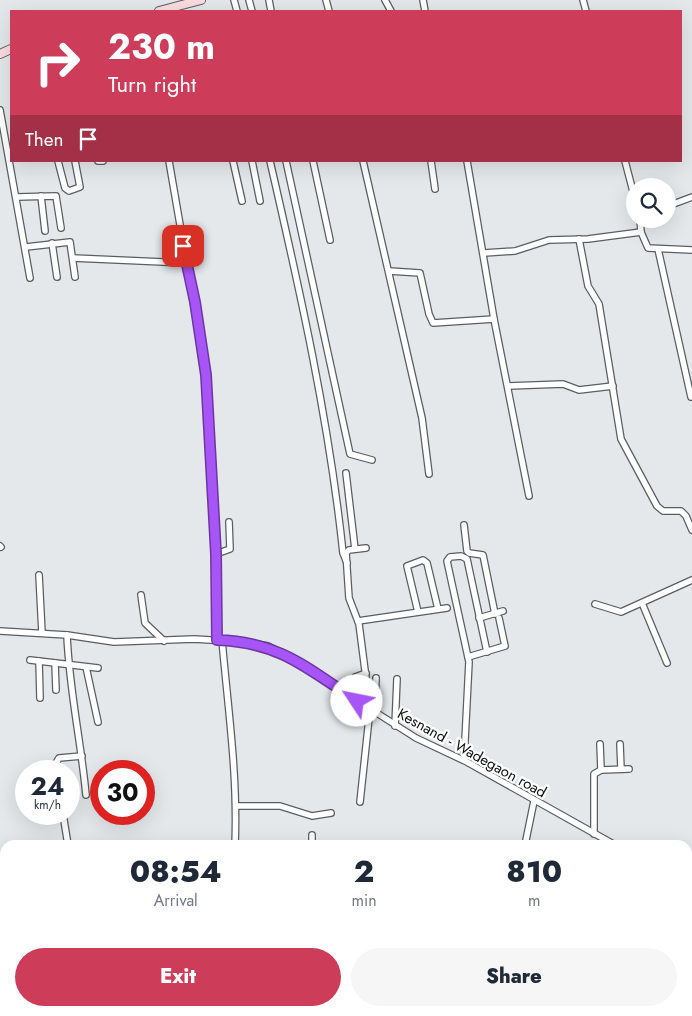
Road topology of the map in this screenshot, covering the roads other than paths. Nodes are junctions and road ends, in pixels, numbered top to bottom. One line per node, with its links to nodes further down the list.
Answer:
1 (201, 0): 2 (main road)
2 (163, 10)
3 (0, 110): 4 (street)
4 (10, 161)
5 (10, 162): 21 (street)
6 (58, 162): 7 (street)
7 (75, 162)
8 (169, 162): 38 (street)
9 (233, 162): 23 (street)
10 (252, 162): 24 (street)
11 (270, 162): 60 (street)
12 (286, 162): 49 (street)
13 (313, 162): 31 (street)
14 (363, 162): 39 (street)
15 (431, 162): 19 (street)
16 (467, 162): 36 (street)
17 (625, 162): 18 (street)
18 (629, 178)
19 (435, 189)
20 (41, 196): 21 (street); 26 (street); 28 (street)
21 (17, 197): 33 (street)
22 (692, 197): 25 (street)
23 (242, 201)
24 (260, 201)
25 (676, 203)
26 (61, 228)
27 (641, 228): 29 (street)
28 (45, 231)
29 (642, 232): 30 (street); 34 (street)
30 (579, 239): 36 (street); 47 (street)
31 (330, 240)
32 (52, 243): 33 (street); 37 (street); 40 (street)
33 (26, 247): 42 (street)
34 (658, 248): 35 (street); 45 (street)
35 (692, 250)
36 (484, 253): 43 (street)
37 (73, 258): 38 (street); 41 (street)
38 (186, 263): 58 (street)
39 (388, 271): 43 (street); 51 (street)
40 (57, 277)
41 (75, 277)
42 (30, 278)
43 (494, 318): 46 (street)
44 (692, 368): 45 (street)
45 (685, 369): 48 (street)
46 (508, 386): 47 (street); 52 (street)
47 (613, 386): 55 (street)
48 (691, 398)
49 (372, 460)
50 (346, 473): 57 (street)
51 (428, 474)
52 (529, 496)
53 (229, 522): 58 (street)
54 (464, 525): 59 (street)
55 (692, 530)
56 (366, 548): 57 (street)
57 (356, 549): 60 (street)
58 (216, 554): 76 (street)
59 (467, 555): 70 (street); 71 (street); 79 (street)
60 (347, 563): 72 (street)
61 (39, 574): 74 (street)
62 (692, 580): 64 (street)
63 (141, 595): 77 (street)
64 (642, 603): 65 (street); 83 (street)
65 (595, 604)
66 (447, 608): 67 (street)
67 (438, 609): 68 (street); 68 (street)
68 (418, 612): 72 (street)
69 (503, 612): 70 (street)
70 (497, 616): 71 (street); 78 (street)
71 (479, 618): 78 (street)
72 (358, 621): 87 (street)
73 (0, 631): 74 (street, Kesnand - Wadegaon road)
74 (42, 633): 75 (street, Kesnand - Wadegaon road)
75 (67, 635): 77 (street, Kesnand - Wadegaon road); 84 (street)
76 (220, 640): 77 (street, Kesnand - Wadegaon road); 92 (street, Kesnand - Wadegaon road); 107 (street)
77 (164, 641)
78 (487, 652): 79 (street)
79 (468, 657): 100 (street)
80 (30, 660): 81 (street)
81 (39, 662): 82 (street); 91 (street)
82 (55, 663): 84 (street); 90 (street)
83 (667, 663)
84 (68, 664): 85 (street); 98 (street)
85 (86, 667): 86 (street); 94 (street)
86 (98, 668)
87 (366, 673): 92 (street); 93 (street)
88 (376, 678): 93 (street)
89 (396, 679): 95 (street)
90 (56, 690)
91 (40, 698)
92 (357, 701): 93 (street, Kesnand - Wadegaon road)
93 (373, 711): 95 (street, Kesnand - Wadegaon road); 106 (street)
94 (98, 722)
95 (395, 726): 100 (street, Kesnand - Wadegaon road)
96 (600, 744): 102 (street)
97 (620, 744): 103 (street)
98 (82, 756): 99 (street); 104 (street)
99 (57, 760)
100 (464, 760): 105 (street, Kesnand - Wadegaon road)
101 (629, 769): 103 (street)
102 (601, 770): 103 (street); 110 (street)
103 (621, 770)
104 (86, 795)
105 (534, 801): 110 (street, Kesnand - Wadegaon road); 115 (street)
106 (360, 802)
107 (237, 806): 108 (street); 113 (street)
108 (331, 814)
109 (65, 825): 112 (street)
110 (594, 834): 116 (street, Kesnand - Wadegaon road)
111 (312, 835): 114 (street)
112 (67, 840)
113 (235, 840)
114 (312, 840)
115 (526, 840)
116 (605, 840)

